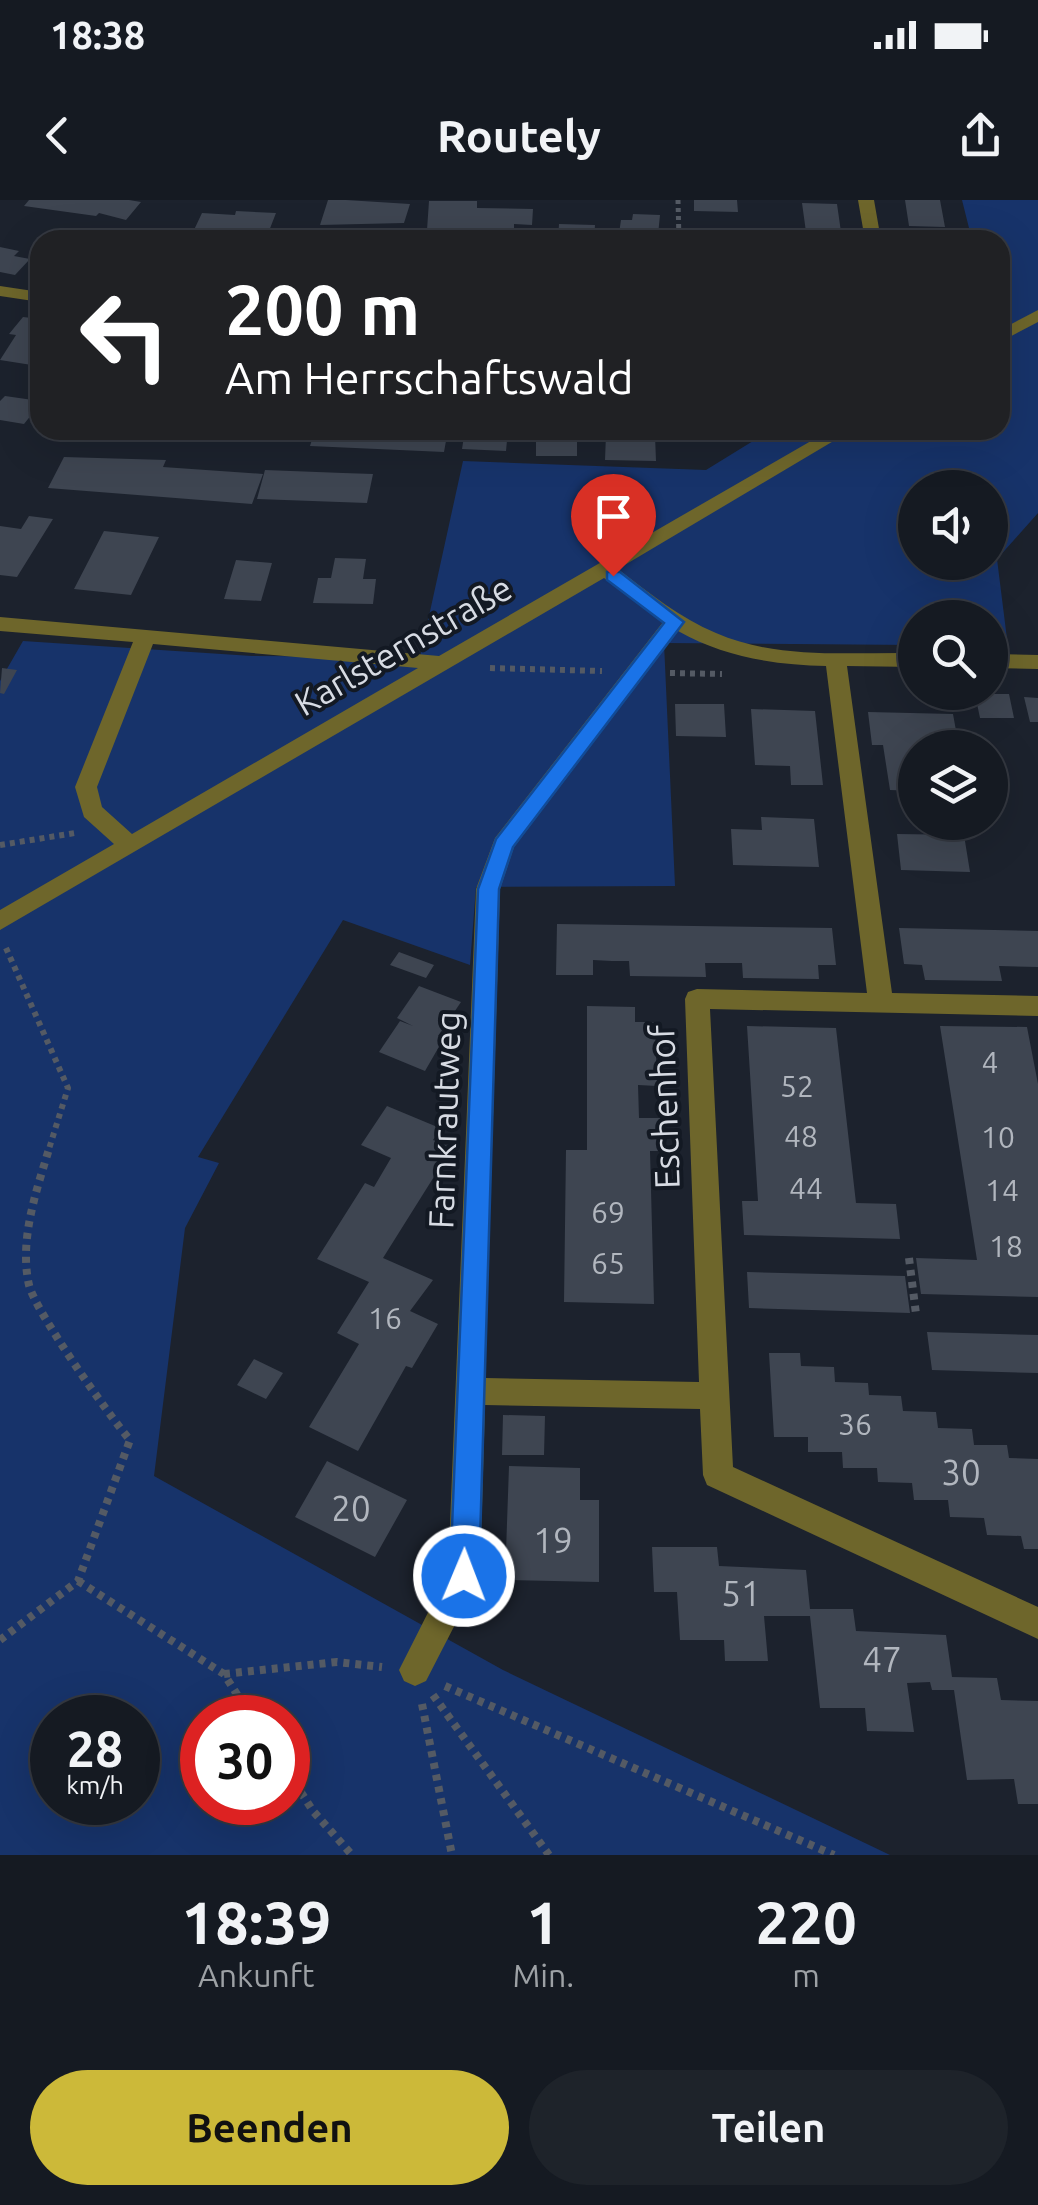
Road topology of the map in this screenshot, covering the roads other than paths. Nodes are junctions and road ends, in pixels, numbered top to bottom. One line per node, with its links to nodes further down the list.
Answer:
1 (866, 200): 2 (street)
2 (871, 230)
3 (0, 291): 4 (street)
4 (30, 296)
5 (1038, 315): 6 (street)
6 (1010, 332)
7 (826, 440): 8 (street, Karlsternstraße)
8 (604, 570): 9 (street); 15 (street, Karlsternstraße)
9 (675, 622): 12 (street); 21 (street, Farnkrautweg)
10 (0, 624): 11 (street)
11 (145, 638): 15 (street); 17 (street)
12 (835, 658): 13 (street); 19 (street)
13 (898, 660)
14 (1008, 661): 16 (street)
15 (441, 662): 17 (street, Karlsternstraße)
16 (1038, 662)
17 (130, 845): 18 (street, Karlsternstraße)
18 (0, 921)
19 (882, 1002): 20 (street, Eschenhof); 22 (street, Eschenhof)
20 (1038, 1006)
21 (469, 1391): 22 (street); 24 (street, Farnkrautweg)
22 (713, 1396): 23 (street, Eschenhof)
23 (1038, 1622)
24 (415, 1670)

